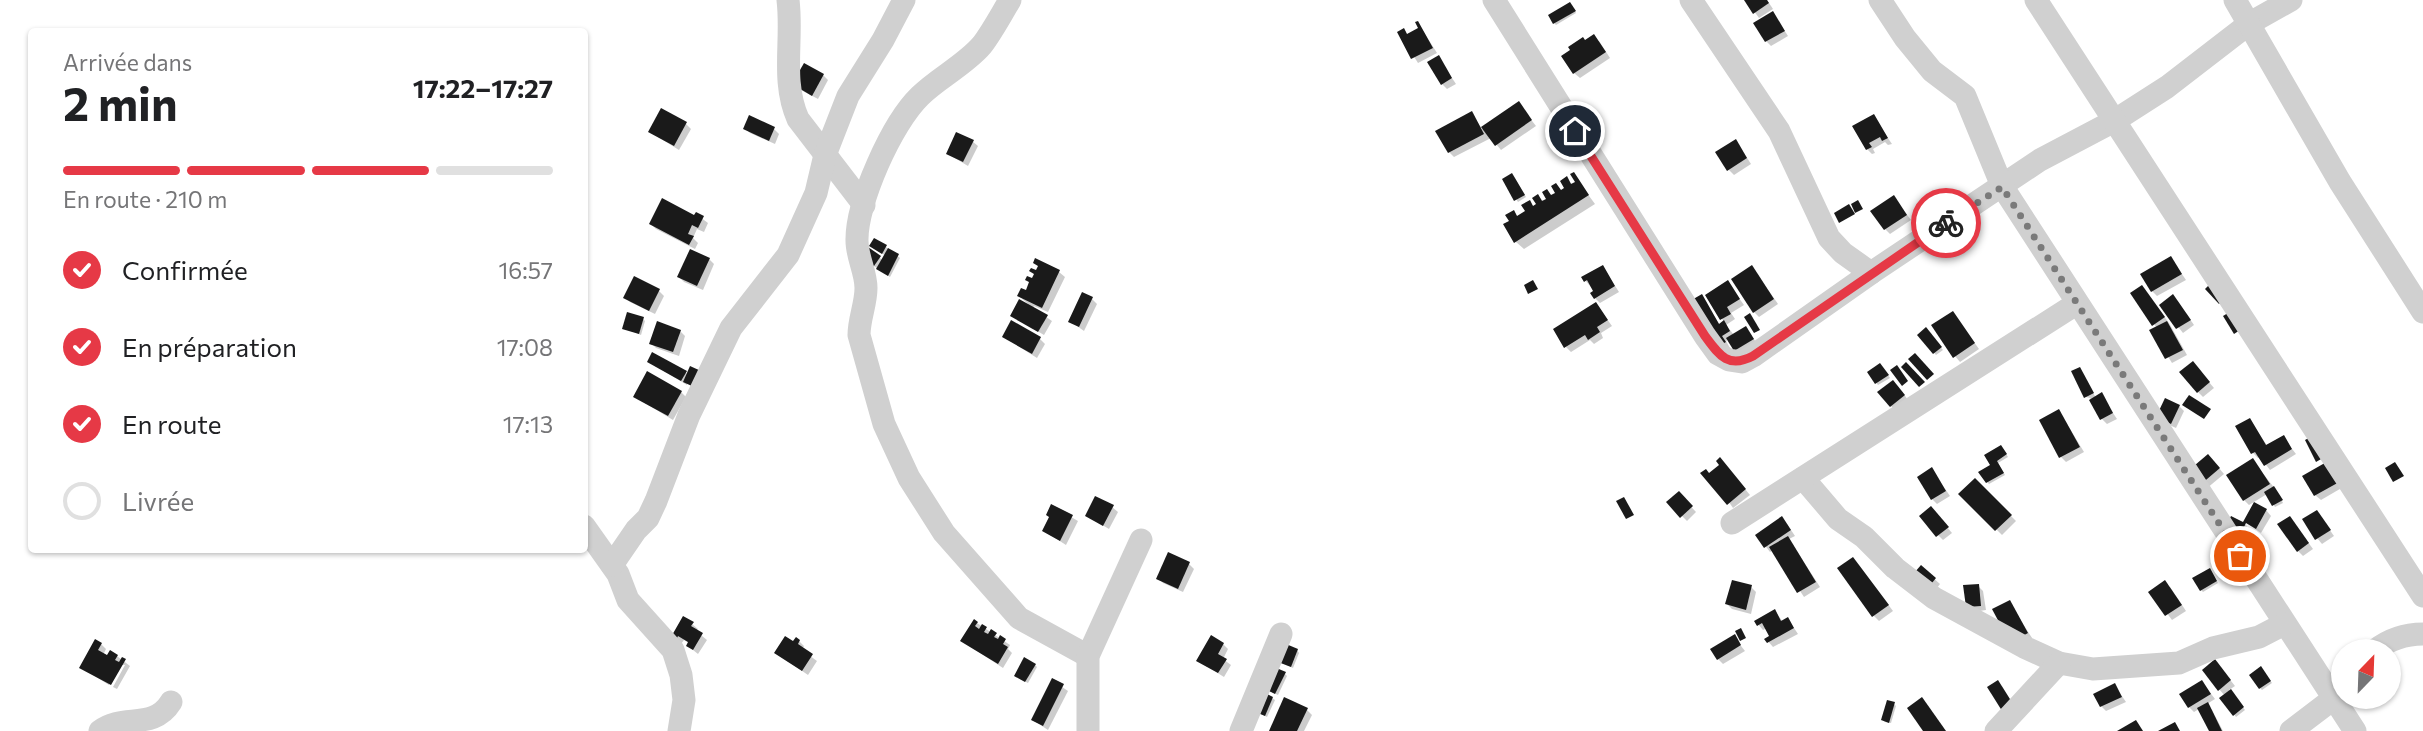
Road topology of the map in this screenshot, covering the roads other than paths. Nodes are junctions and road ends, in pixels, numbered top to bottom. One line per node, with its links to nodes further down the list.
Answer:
1 (788, 0): 12 (street)
2 (904, 0): 12 (street)
3 (1010, 0): 14 (street)
4 (1494, 0): 15 (street)
5 (1691, 0): 15 (street)
6 (1880, 0): 13 (street)
7 (2036, 0): 11 (street)
8 (2235, 0): 10 (street)
9 (2291, 0): 10 (street)
10 (2250, 23): 11 (street); 17 (street)
11 (2114, 121): 13 (street); 23 (street)
12 (825, 155): 14 (street); 22 (street)
13 (2002, 187): 15 (street); 16 (street)
14 (864, 205): 29 (street)
15 (1871, 273)
16 (2076, 304): 18 (street); 25 (street)
17 (2423, 312)
18 (1803, 478): 19 (street); 30 (street)
19 (1732, 523)
20 (588, 532): 22 (street)
21 (1141, 540): 29 (street)
22 (612, 565): 36 (street)
23 (2415, 566): 24 (street)
24 (2423, 596)
25 (2284, 624): 30 (street); 31 (street)
26 (1280, 634): 38 (street)
27 (2423, 634): 28 (street)
28 (2395, 639)
29 (1088, 656): 37 (street)
30 (2059, 663): 39 (street)
31 (2331, 683)
32 (2331, 698): 40 (street)
33 (171, 702): 35 (street)
34 (2345, 709): 41 (street)
35 (100, 731)
36 (679, 731)
37 (1088, 731)
38 (1241, 731)
39 (1996, 731)
40 (2291, 731)
41 (2355, 731)

